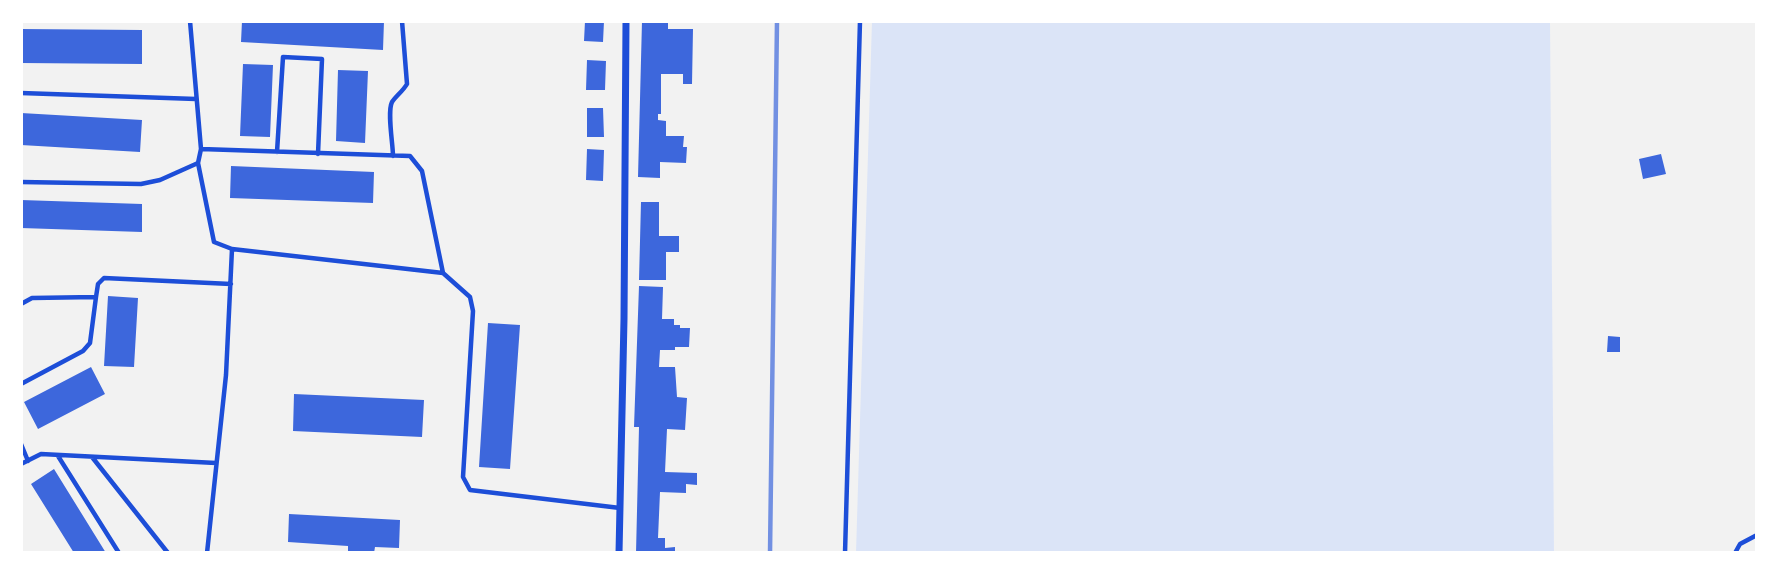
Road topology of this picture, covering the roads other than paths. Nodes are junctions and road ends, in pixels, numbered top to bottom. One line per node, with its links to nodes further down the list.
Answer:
1 (190, 21): 6 (lane)
2 (402, 21): 10 (lane)
3 (626, 21): 25 (street)
4 (860, 21): 31 (lane)
5 (21, 93): 6 (lane)
6 (196, 99): 7 (lane)
7 (201, 149): 8 (lane); 11 (lane)
8 (276, 152): 9 (lane); 9 (lane)
9 (318, 153): 10 (lane)
10 (393, 156): 14 (lane)
11 (198, 163): 12 (lane); 13 (lane)
12 (21, 182)
13 (232, 249): 14 (lane); 15 (lane)
14 (443, 273): 25 (lane)
15 (231, 284): 16 (lane); 23 (lane)
16 (96, 298): 17 (lane); 18 (lane)
17 (21, 304)
18 (21, 384)
19 (21, 444): 22 (lane)
20 (58, 455): 21 (lane); 22 (lane); 27 (lane)
21 (92, 457): 23 (lane); 28 (lane)
22 (28, 461): 24 (lane)
23 (216, 463): 29 (lane)
24 (21, 464)
25 (620, 508): 30 (street)
26 (1757, 535): 32 (lane)
27 (119, 553)
28 (168, 553)
29 (207, 553)
30 (619, 553)
31 (845, 553)
32 (1735, 553)

